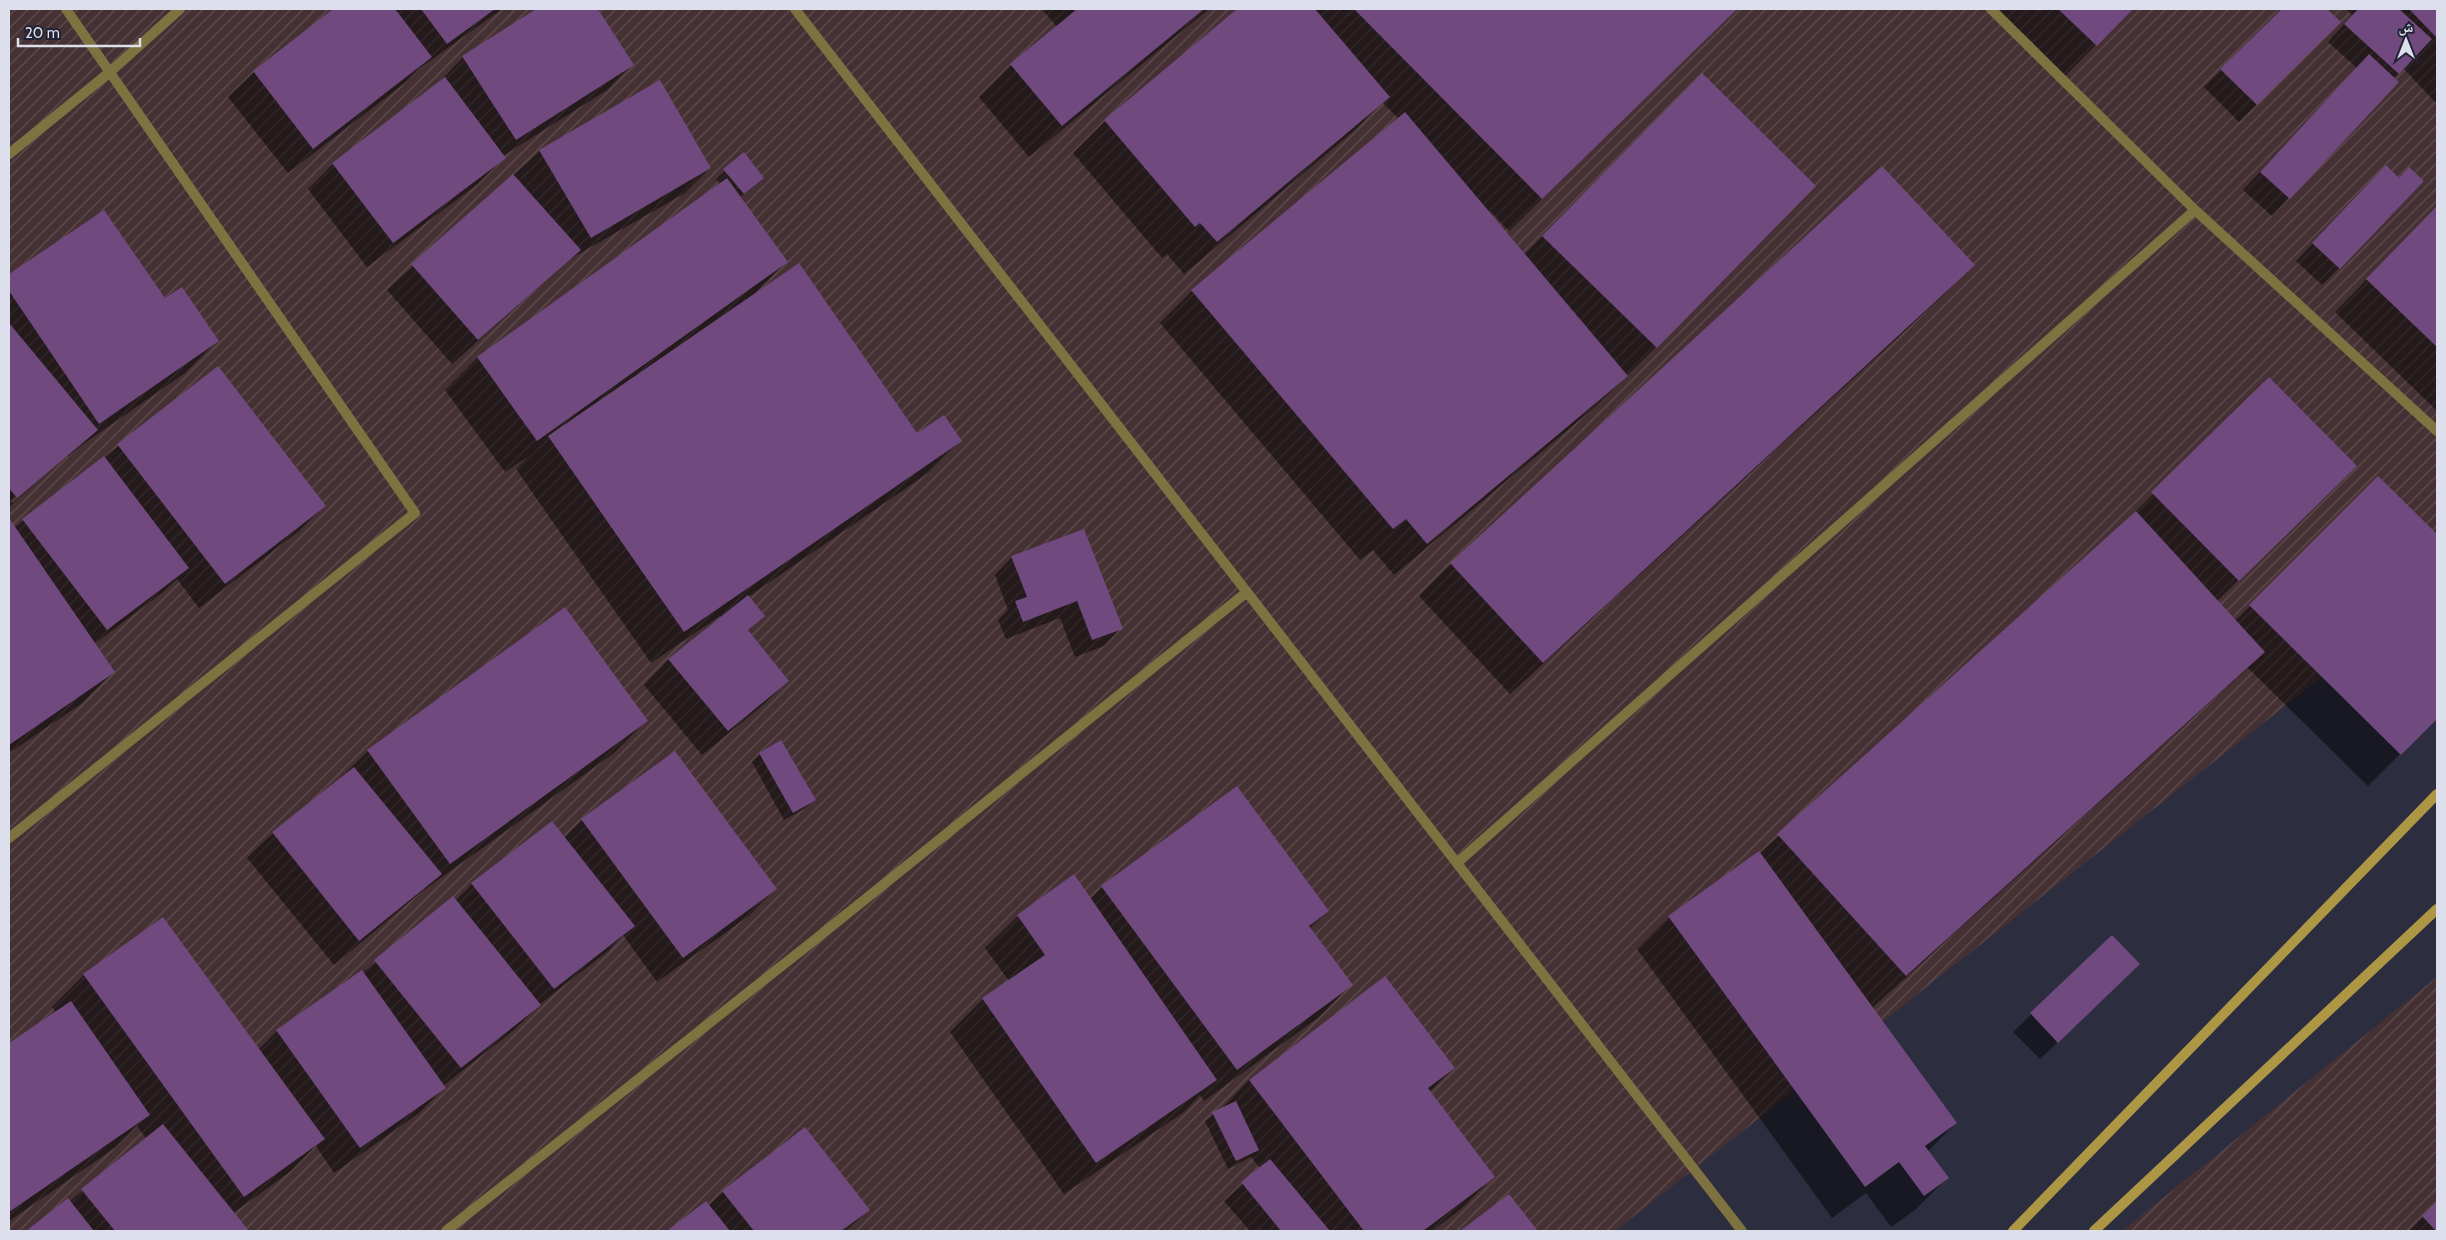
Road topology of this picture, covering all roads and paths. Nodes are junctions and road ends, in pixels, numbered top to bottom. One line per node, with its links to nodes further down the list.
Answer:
1 (66, 9): 5 (street)
2 (180, 9): 5 (street)
3 (795, 9): 9 (street)
4 (1991, 9): 7 (street)
5 (110, 72): 6 (street); 11 (street)
6 (9, 154)
7 (2195, 210): 8 (street); 12 (street)
8 (2437, 430)
9 (1247, 592): 12 (street); 14 (street)
10 (2437, 794): 16 (street)
11 (9, 838)
12 (1457, 863): 15 (street)
13 (2437, 909): 17 (street)
14 (446, 1231)
15 (1742, 1231)
16 (2013, 1231)
17 (2094, 1231)

